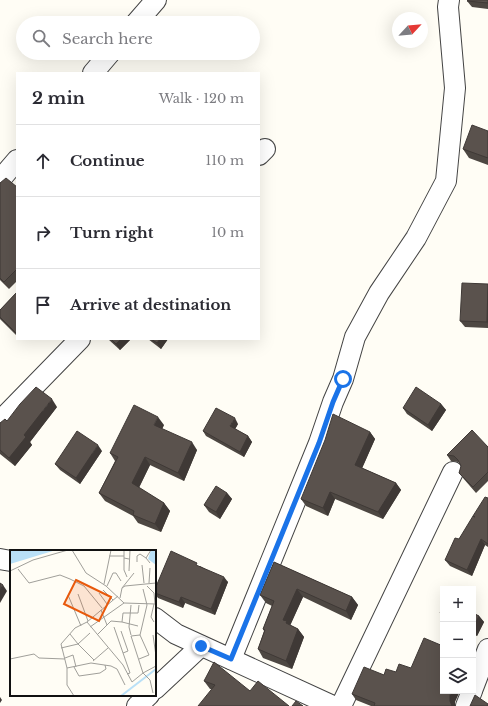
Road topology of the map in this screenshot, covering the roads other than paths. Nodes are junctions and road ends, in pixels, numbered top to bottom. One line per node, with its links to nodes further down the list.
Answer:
1 (156, 0): 3 (street)
2 (449, 0): 16 (street)
3 (142, 16)
4 (104, 60): 5 (street)
5 (94, 72)
6 (16, 161): 7 (street)
7 (0, 180)
8 (79, 340): 9 (street)
9 (0, 421)
10 (453, 472): 23 (street)
11 (0, 559): 12 (street)
12 (10, 561)
13 (156, 619): 14 (street)
14 (201, 646): 16 (street); 18 (street)
15 (488, 649): 17 (street)
16 (231, 659): 22 (street)
17 (476, 680)
18 (156, 688)
19 (471, 694): 24 (street)
20 (148, 696): 21 (street)
21 (137, 706)
22 (333, 706)
23 (341, 706)
24 (466, 706)

